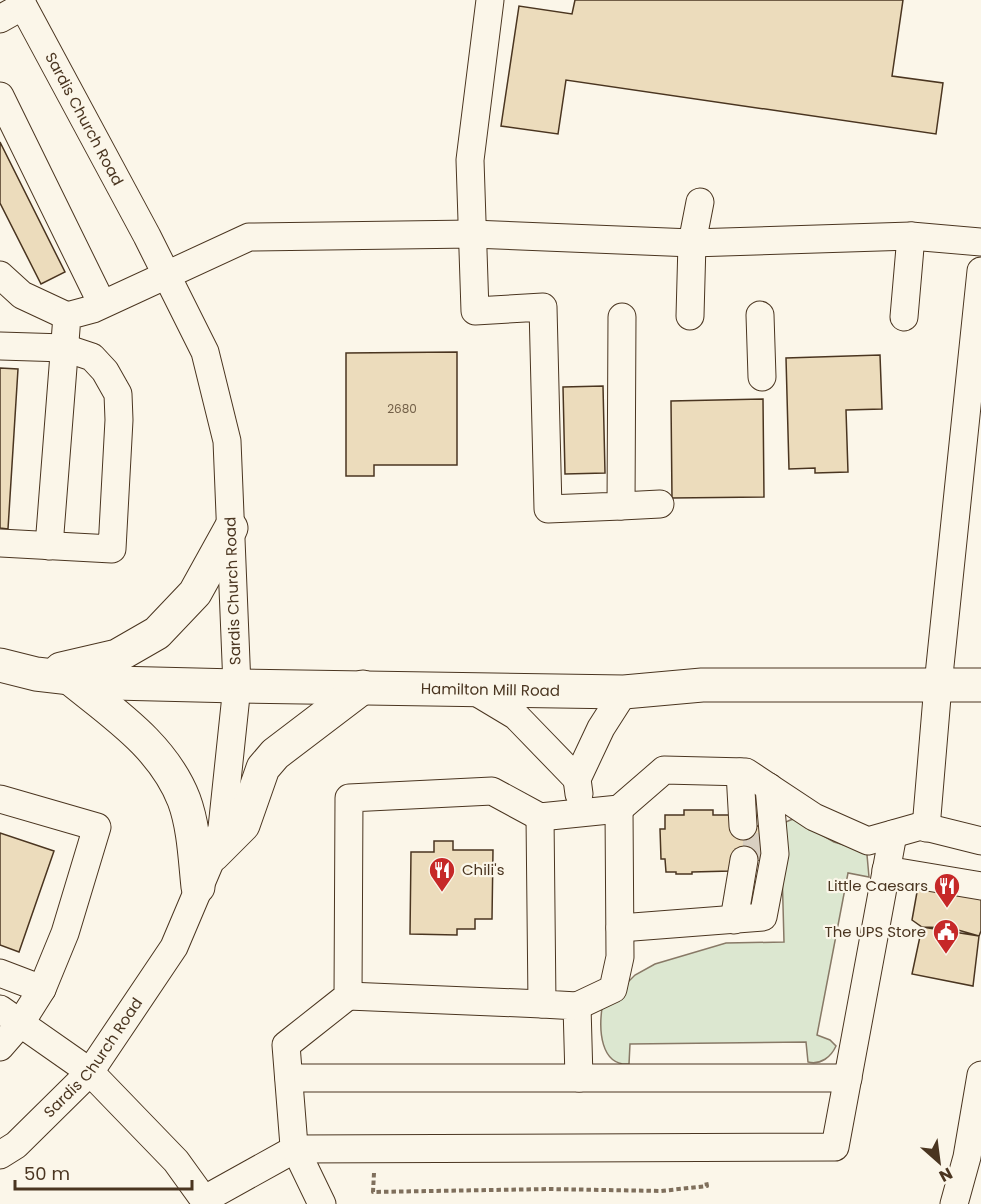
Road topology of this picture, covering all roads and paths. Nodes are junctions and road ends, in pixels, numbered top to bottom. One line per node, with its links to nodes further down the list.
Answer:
1 (490, 0): 5 (street)
2 (14, 8): 10 (street, Sardis Church Road)
3 (0, 96): 12 (street)
4 (700, 202): 8 (street)
5 (472, 234): 8 (street); 10 (street); 22 (street)
6 (911, 236): 7 (street); 8 (street); 17 (street)
7 (981, 242)
8 (692, 243): 16 (street)
9 (981, 271): 29 (street)
10 (166, 274): 12 (street); 23 (street, Sardis Church Road)
11 (0, 275): 14 (street)
12 (102, 304): 14 (street)
13 (760, 315): 20 (street)
14 (67, 316): 19 (street)
15 (622, 316): 22 (street)
16 (690, 316)
17 (904, 317)
18 (0, 346): 19 (street)
19 (65, 348): 25 (street); 25 (street)
20 (762, 377)
21 (660, 504): 22 (street)
22 (621, 506)
23 (231, 528): 27 (main road); 31 (street, Sardis Church Road)
24 (0, 543): 25 (street)
25 (49, 546)
26 (0, 664): 27 (main road, Hamilton Mill Road)
27 (36, 675): 28 (main road, Hamilton Mill Road)
28 (71, 679): 31 (main road, Hamilton Mill Road); 50 (main road)
29 (938, 685): 30 (main road, Hamilton Mill Road); 34 (main road, Hamilton Mill Road); 43 (street)
30 (981, 685)
31 (237, 686): 32 (main road, Hamilton Mill Road); 46 (street, Sardis Church Road)
32 (363, 687): 33 (main road, Hamilton Mill Road); 46 (main road)
33 (471, 689): 34 (main road, Hamilton Mill Road); 36 (street)
34 (624, 692): 36 (street)
35 (743, 772): 37 (street); 39 (street); 42 (street)
36 (577, 779): 40 (street)
37 (769, 787): 44 (street); 51 (street)
38 (0, 799): 54 (street)
39 (620, 809): 40 (street); 52 (street)
40 (581, 813): 41 (street)
41 (540, 817): 55 (street); 56 (street)
42 (750, 826)
43 (926, 828): 44 (street); 45 (street)
44 (893, 834): 48 (street)
45 (981, 841)
46 (213, 855): 50 (street, Sardis Church Road)
47 (750, 860): 51 (street)
48 (886, 870): 49 (street); 64 (street)
49 (981, 886)
50 (198, 887): 60 (street, Sardis Church Road)
51 (748, 919): 52 (street)
52 (620, 928): 57 (street)
53 (0, 973): 54 (street)
54 (42, 989): 58 (street)
55 (348, 996): 56 (street); 62 (street)
56 (542, 1004): 57 (street)
57 (577, 1005): 63 (street)
58 (10, 1016): 59 (street); 60 (street)
59 (0, 1047)
60 (90, 1072): 66 (street, Sardis Church Road); 69 (street)
61 (981, 1075): 71 (street)
62 (289, 1078): 63 (street); 65 (street)
63 (579, 1078): 64 (street)
64 (848, 1078): 65 (street)
65 (295, 1149): 69 (street); 70 (street)
66 (0, 1155)
67 (364, 1171): 68 (path)
68 (706, 1181)
69 (206, 1201)
70 (322, 1204)
71 (954, 1204)

